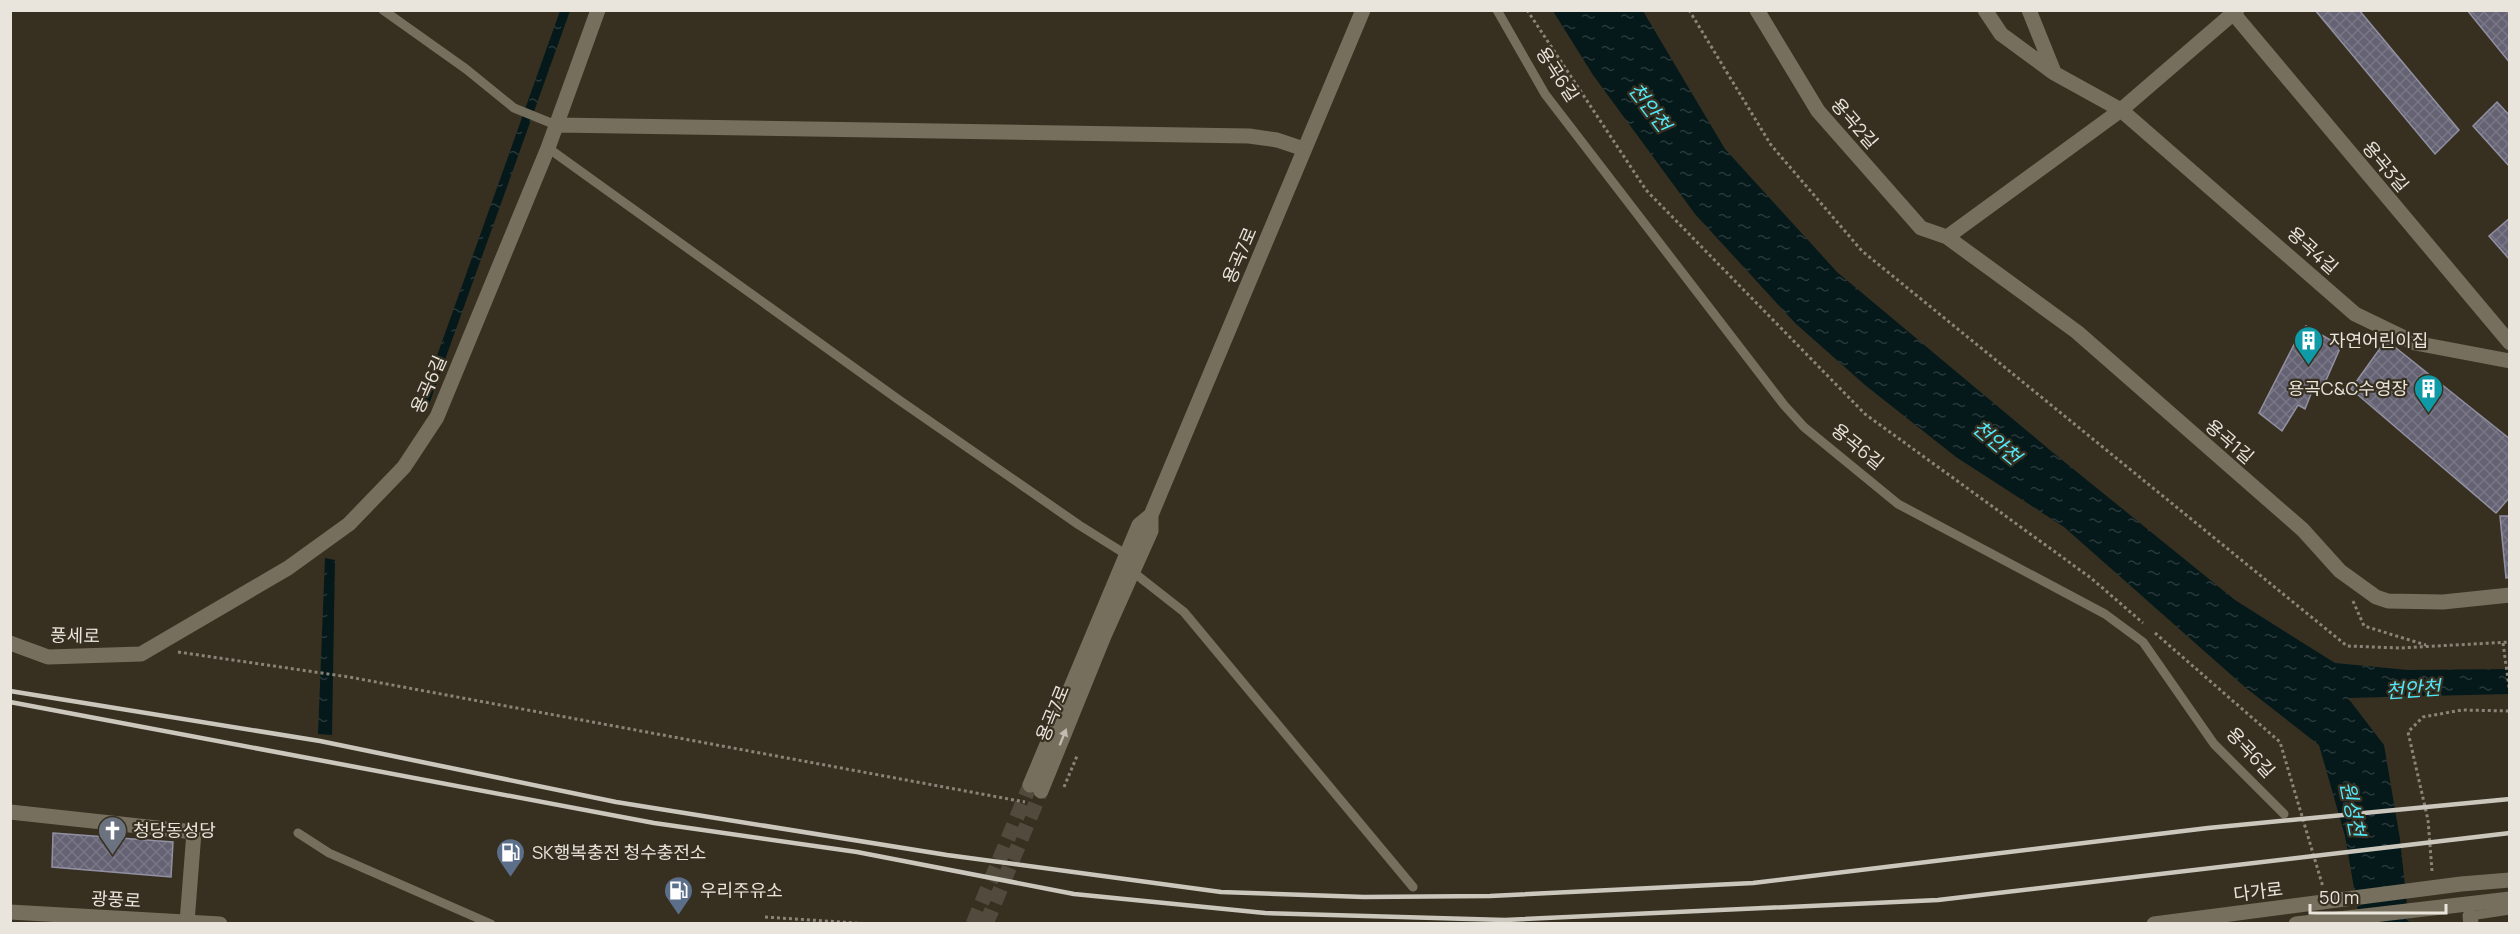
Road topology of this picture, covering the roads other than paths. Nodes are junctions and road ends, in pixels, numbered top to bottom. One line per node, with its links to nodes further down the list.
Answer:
1 (383, 10): 11 (lane)
2 (598, 10): 11 (street, 용곡6길)
3 (1363, 10): 13 (street, 용곡7로)
4 (1497, 10): 24 (lane, 용곡6길)
5 (1757, 10): 14 (street, 용곡2길)
6 (1985, 10): 9 (street)
7 (2029, 10): 9 (street)
8 (2235, 12): 10 (street); 15 (street, 용곡3길)
9 (2054, 73): 10 (street)
10 (2121, 110): 14 (street); 16 (street, 용곡4길)
11 (551, 122): 12 (street, 용곡6길); 13 (street)
12 (548, 148): 18 (lane); 22 (street, 용곡6길)
13 (1304, 149): 17 (street, 용곡7로)
14 (1947, 237): 20 (street, 용곡1길)
15 (2510, 343)
16 (2510, 361)
17 (1151, 515): 18 (street, 용곡7로); 19 (street, 용곡7로)
18 (1127, 555): 19 (street, 용곡7로, one-way to 19)
19 (1133, 572): 27 (lane)
20 (2510, 595)
21 (10, 643): 22 (street, 풍세로)
22 (146, 651)
23 (10, 812): 32 (street)
24 (2284, 814)
25 (298, 833): 34 (lane)
26 (2510, 880): 35 (street, 다가로)
27 (1413, 886)
28 (2510, 899): 31 (street)
29 (2510, 910): 31 (lane)
30 (10, 912): 32 (street, 광풍로)
31 (2468, 914): 36 (street)
32 (187, 922): 33 (street, 광풍로)
33 (220, 924)
34 (491, 924)
35 (2154, 924)
36 (2296, 924)

